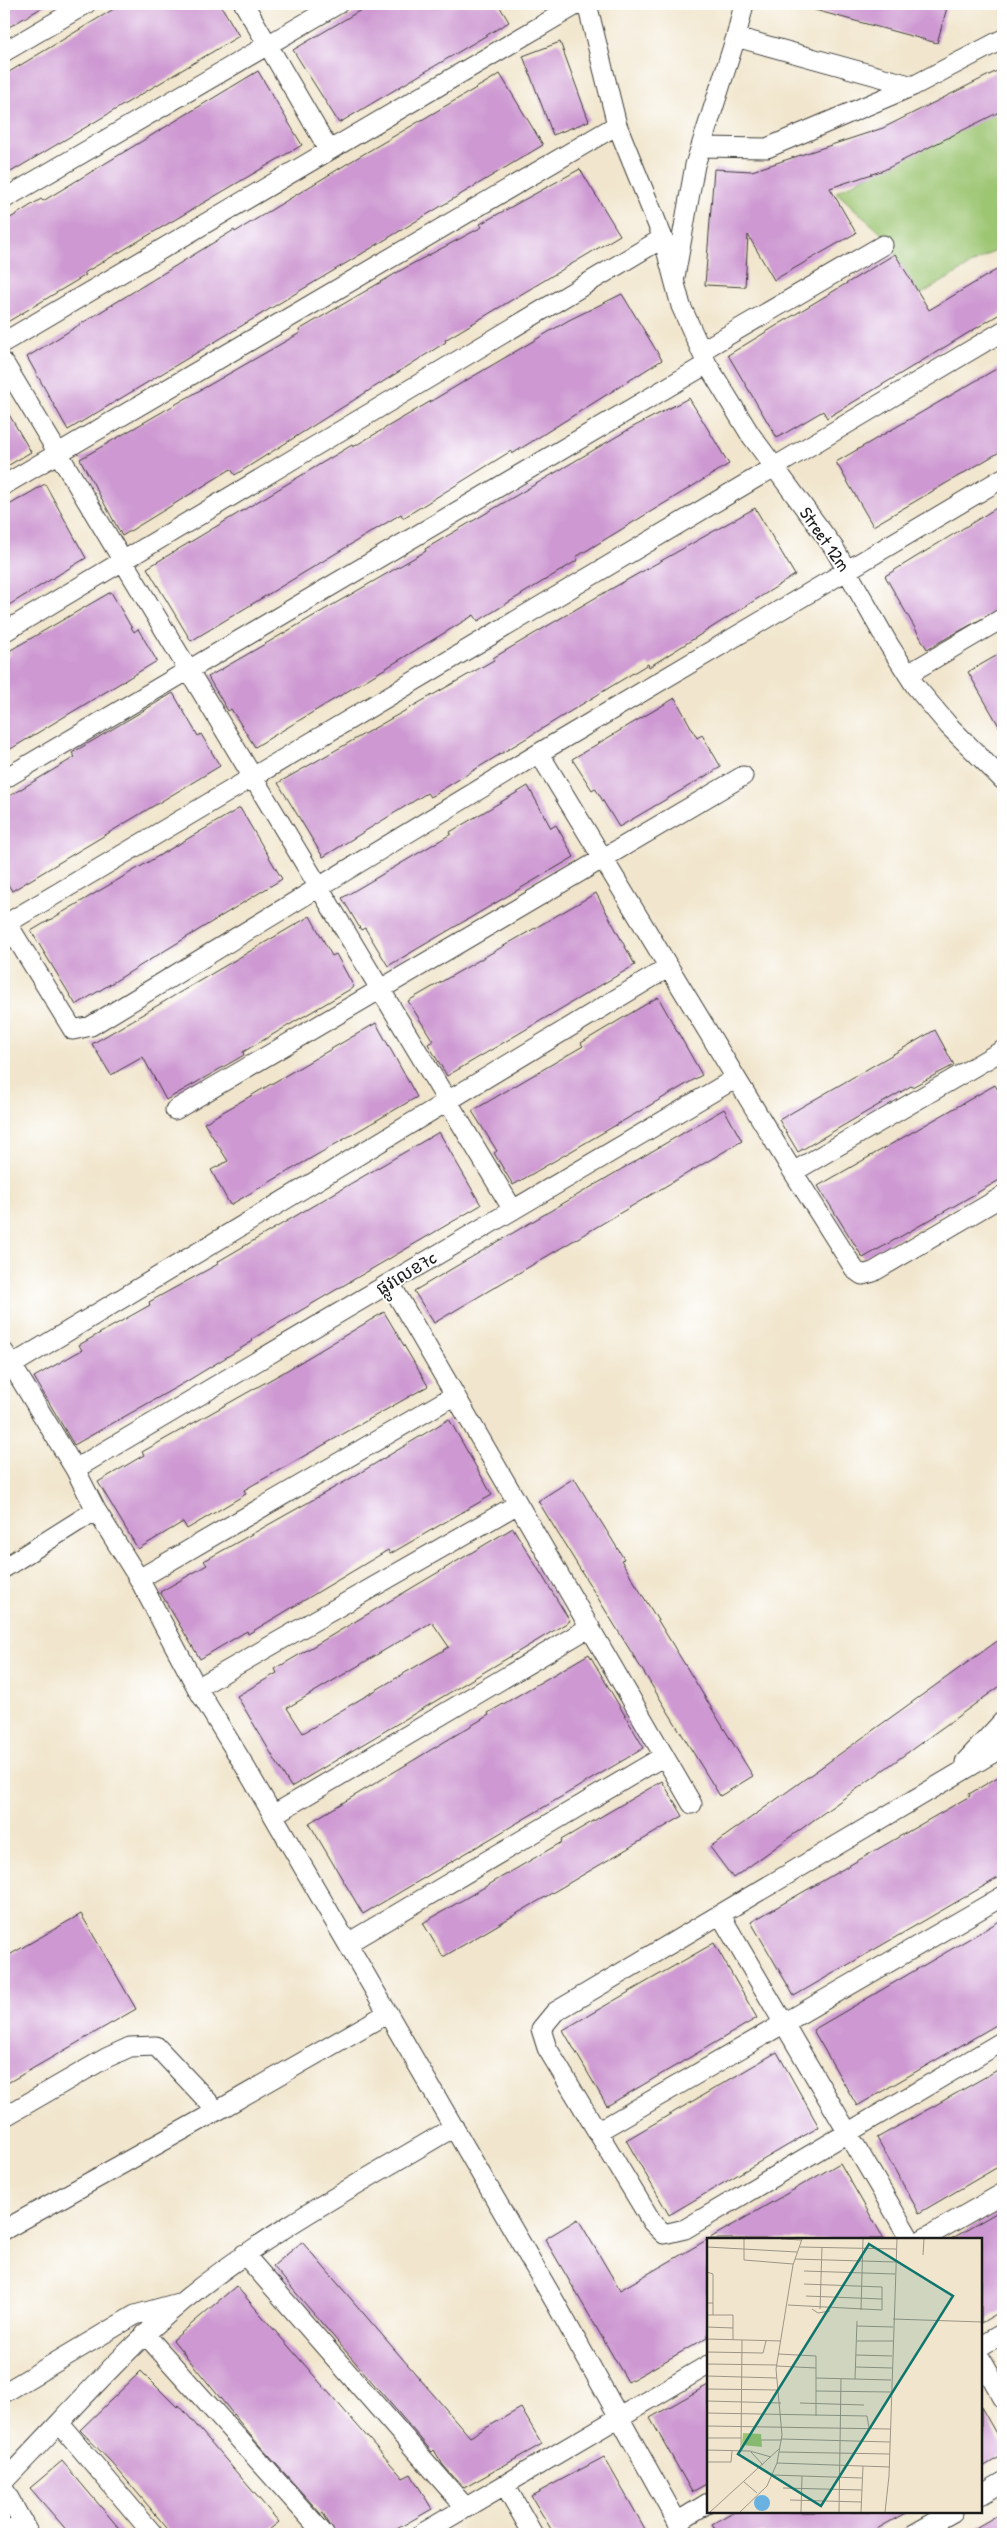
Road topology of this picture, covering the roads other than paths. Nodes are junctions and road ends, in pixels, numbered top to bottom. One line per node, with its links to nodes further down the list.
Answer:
1 (86, 4): 10 (street)
2 (244, 4): 9 (street)
3 (338, 4): 9 (street)
4 (578, 4): 14 (street)
5 (586, 4): 12 (street, Street 12m)
6 (744, 4): 7 (street)
7 (736, 37): 11 (street); 13 (street)
8 (1002, 43): 11 (street)
9 (268, 45): 14 (street); 15 (street)
10 (4, 52)
11 (913, 86): 13 (street)
12 (617, 125): 16 (street, Street 12m); 23 (street)
13 (701, 147): 18 (street)
14 (329, 150): 20 (street)
15 (4, 199)
16 (663, 238): 18 (street, Street 12m); 27 (street)
17 (883, 245): 21 (street)
18 (674, 281): 21 (street, Street 12m)
19 (1003, 331): 24 (street)
20 (4, 342)
21 (704, 358): 24 (street, Street 12m); 31 (street)
22 (4, 363): 23 (street)
23 (58, 453): 26 (street); 27 (street)
24 (775, 469): 28 (street, Street 12m); 36 (street)
25 (1003, 478): 28 (street)
26 (4, 485)
27 (123, 560): 30 (street); 31 (street)
28 (848, 571): 32 (street, Street 12m); 33 (street)
29 (1003, 618): 32 (street)
30 (4, 632)
31 (188, 669): 36 (street); 37 (street)
32 (908, 674): 34 (street, Street 12m)
33 (539, 753): 38 (street); 39 (street)
34 (1001, 775)
35 (743, 776): 38 (street)
36 (253, 777): 39 (street); 40 (street)
37 (4, 779)
38 (603, 858): 41 (street); 42 (street)
39 (319, 887): 40 (street); 42 (street)
40 (6, 924)
41 (669, 967): 44 (street); 45 (street)
42 (380, 989): 45 (street); 46 (street)
43 (1003, 1050): 47 (street)
44 (736, 1078): 47 (street); 49 (street, ផ្លូវលេខ7c)
45 (448, 1101): 49 (street); 51 (street)
46 (175, 1110)
47 (793, 1172): 48 (street)
48 (1003, 1196)
49 (513, 1210): 50 (street, ផ្លូវលេខ7c)
50 (390, 1283): 52 (street); 53 (street, ផ្លូវលេខ7c)
51 (8, 1359): 53 (street)
52 (455, 1395): 54 (street); 57 (street)
53 (75, 1469): 55 (street)
54 (518, 1504): 58 (street); 59 (street)
55 (96, 1510): 56 (street); 57 (street)
56 (4, 1568)
57 (139, 1579): 59 (street)
58 (590, 1627): 62 (street); 65 (street)
59 (197, 1688): 65 (street)
60 (1003, 1721): 63 (street)
61 (1003, 1747): 63 (street)
62 (664, 1756): 64 (street); 68 (street)
63 (951, 1778): 67 (street)
64 (692, 1804)
65 (273, 1815): 68 (street)
66 (1003, 1896): 70 (street)
67 (721, 1916): 70 (street); 75 (street)
68 (348, 1944): 69 (street)
69 (388, 2013): 72 (street); 74 (street)
70 (784, 2023): 75 (street); 76 (street)
71 (1003, 2041): 76 (street)
72 (217, 2111): 73 (street); 78 (street)
73 (4, 2117)
74 (454, 2127): 81 (street); 90 (street)
75 (597, 2132): 76 (street)
76 (848, 2132): 79 (street)
77 (1003, 2192): 80 (street)
78 (4, 2230)
79 (909, 2238)
80 (925, 2238)
81 (244, 2254): 82 (street); 98 (street)
82 (184, 2301): 84 (street); 88 (street)
83 (1003, 2333): 85 (street)
84 (145, 2334): 91 (street); 104 (street)
85 (982, 2345)
86 (982, 2361): 89 (street)
87 (707, 2366): 90 (street)
88 (4, 2392)
89 (1003, 2398)
90 (619, 2417): 94 (street); 101 (street)
91 (60, 2424): 92 (street); 103 (street)
92 (4, 2481)
93 (1003, 2482): 96 (street)
94 (505, 2484): 98 (street); 106 (street)
95 (4, 2489): 100 (street)
96 (982, 2494)
97 (707, 2504): 101 (street)
98 (466, 2508): 105 (street)
99 (951, 2513): 107 (street)
100 (26, 2528): 102 (street)
101 (681, 2528)
102 (4, 2534)
103 (153, 2534)
104 (324, 2534)
105 (421, 2534)
106 (533, 2534)
107 (914, 2534)

